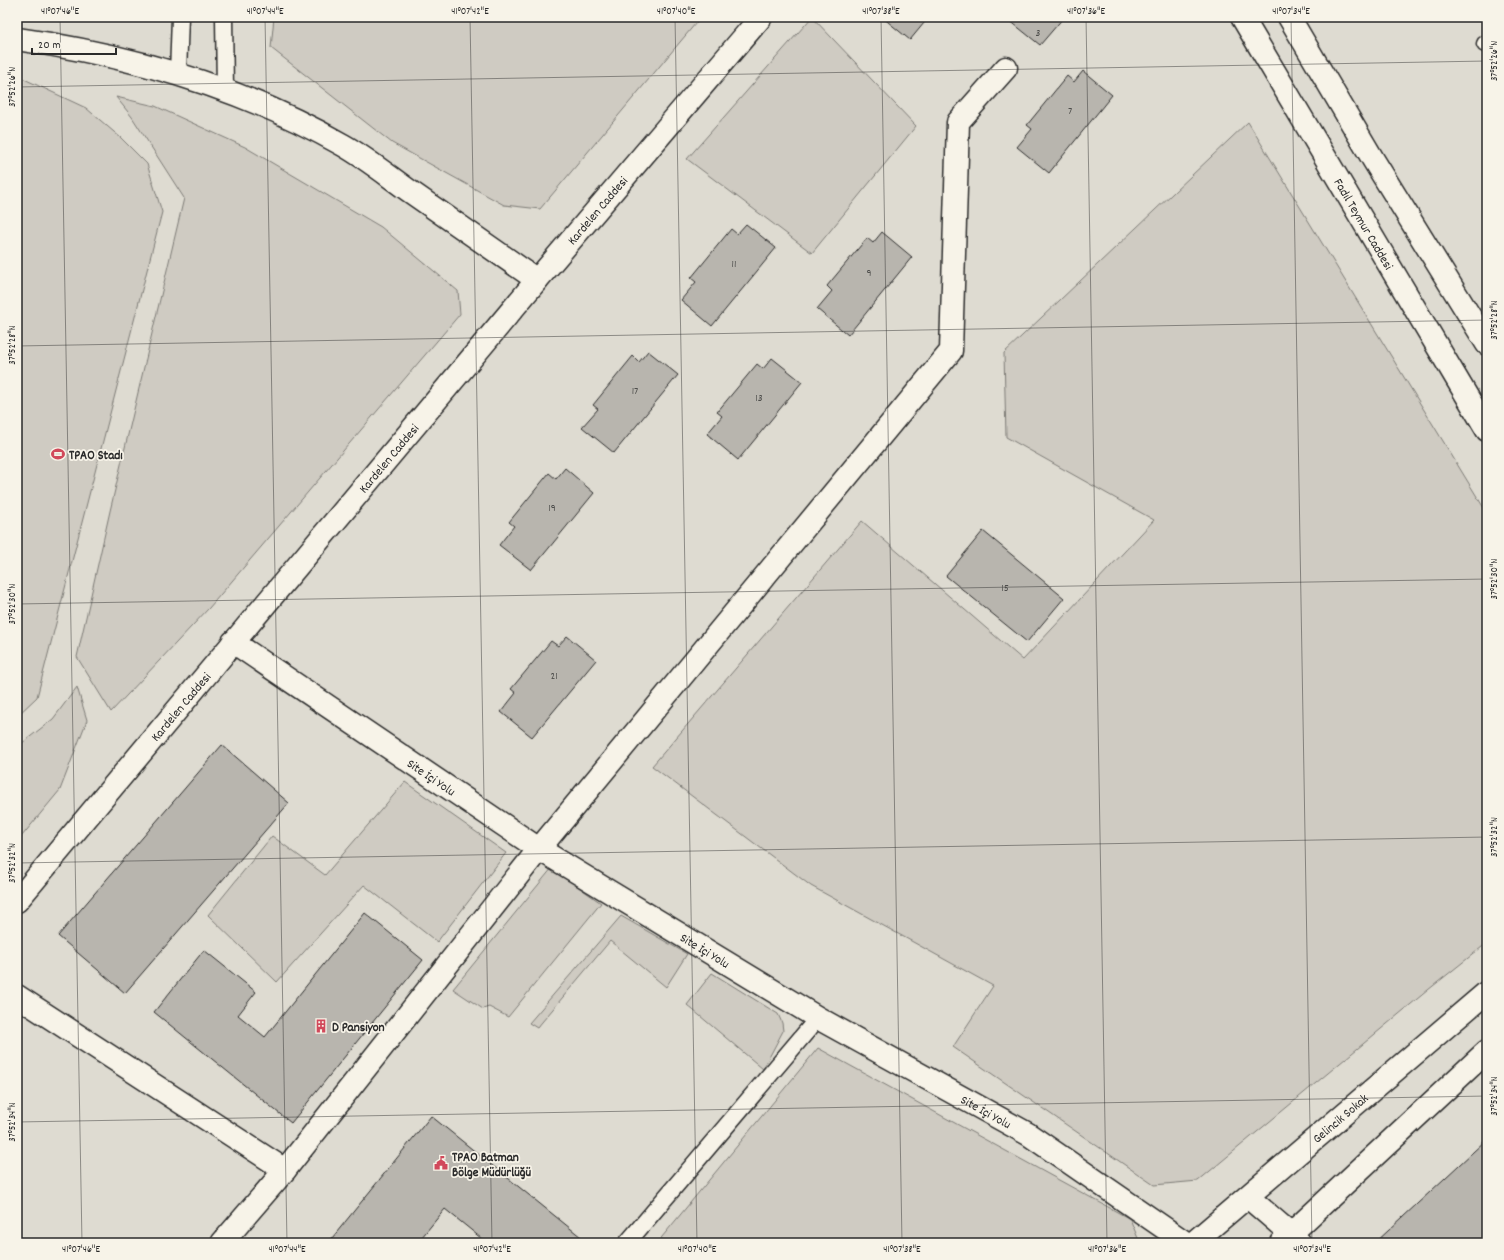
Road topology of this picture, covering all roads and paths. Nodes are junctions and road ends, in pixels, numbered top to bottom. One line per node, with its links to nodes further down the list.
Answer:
1 (180, 17): 8 (lane)
2 (224, 17): 9 (lane)
3 (761, 17): 10 (street, Kardelen Caddesi)
4 (1242, 17): 12 (street, Fadıl Teymur Caddesi)
5 (1289, 17): 11 (street)
6 (17, 39): 8 (street)
7 (1006, 68): 14 (street)
8 (178, 74): 9 (street)
9 (226, 90): 10 (street)
10 (537, 280): 13 (street, Kardelen Caddesi)
11 (1487, 344)
12 (1487, 430)
13 (233, 642): 14 (street, Site İçi Yolu); 15 (street, Kardelen Caddesi)
14 (539, 849): 18 (street, Site İçi Yolu); 20 (street)
15 (17, 900)
16 (1487, 992): 21 (street, Gelincik Sokak)
17 (17, 996): 20 (street)
18 (818, 1018): 24 (lane); 25 (street, Site İçi Yolu)
19 (1487, 1050): 22 (street)
20 (285, 1170): 23 (street)
21 (1248, 1197): 22 (street); 26 (street, Gelincik Sokak)
22 (1291, 1240)
23 (222, 1243)
24 (627, 1243)
25 (1186, 1243)
26 (1193, 1243)

